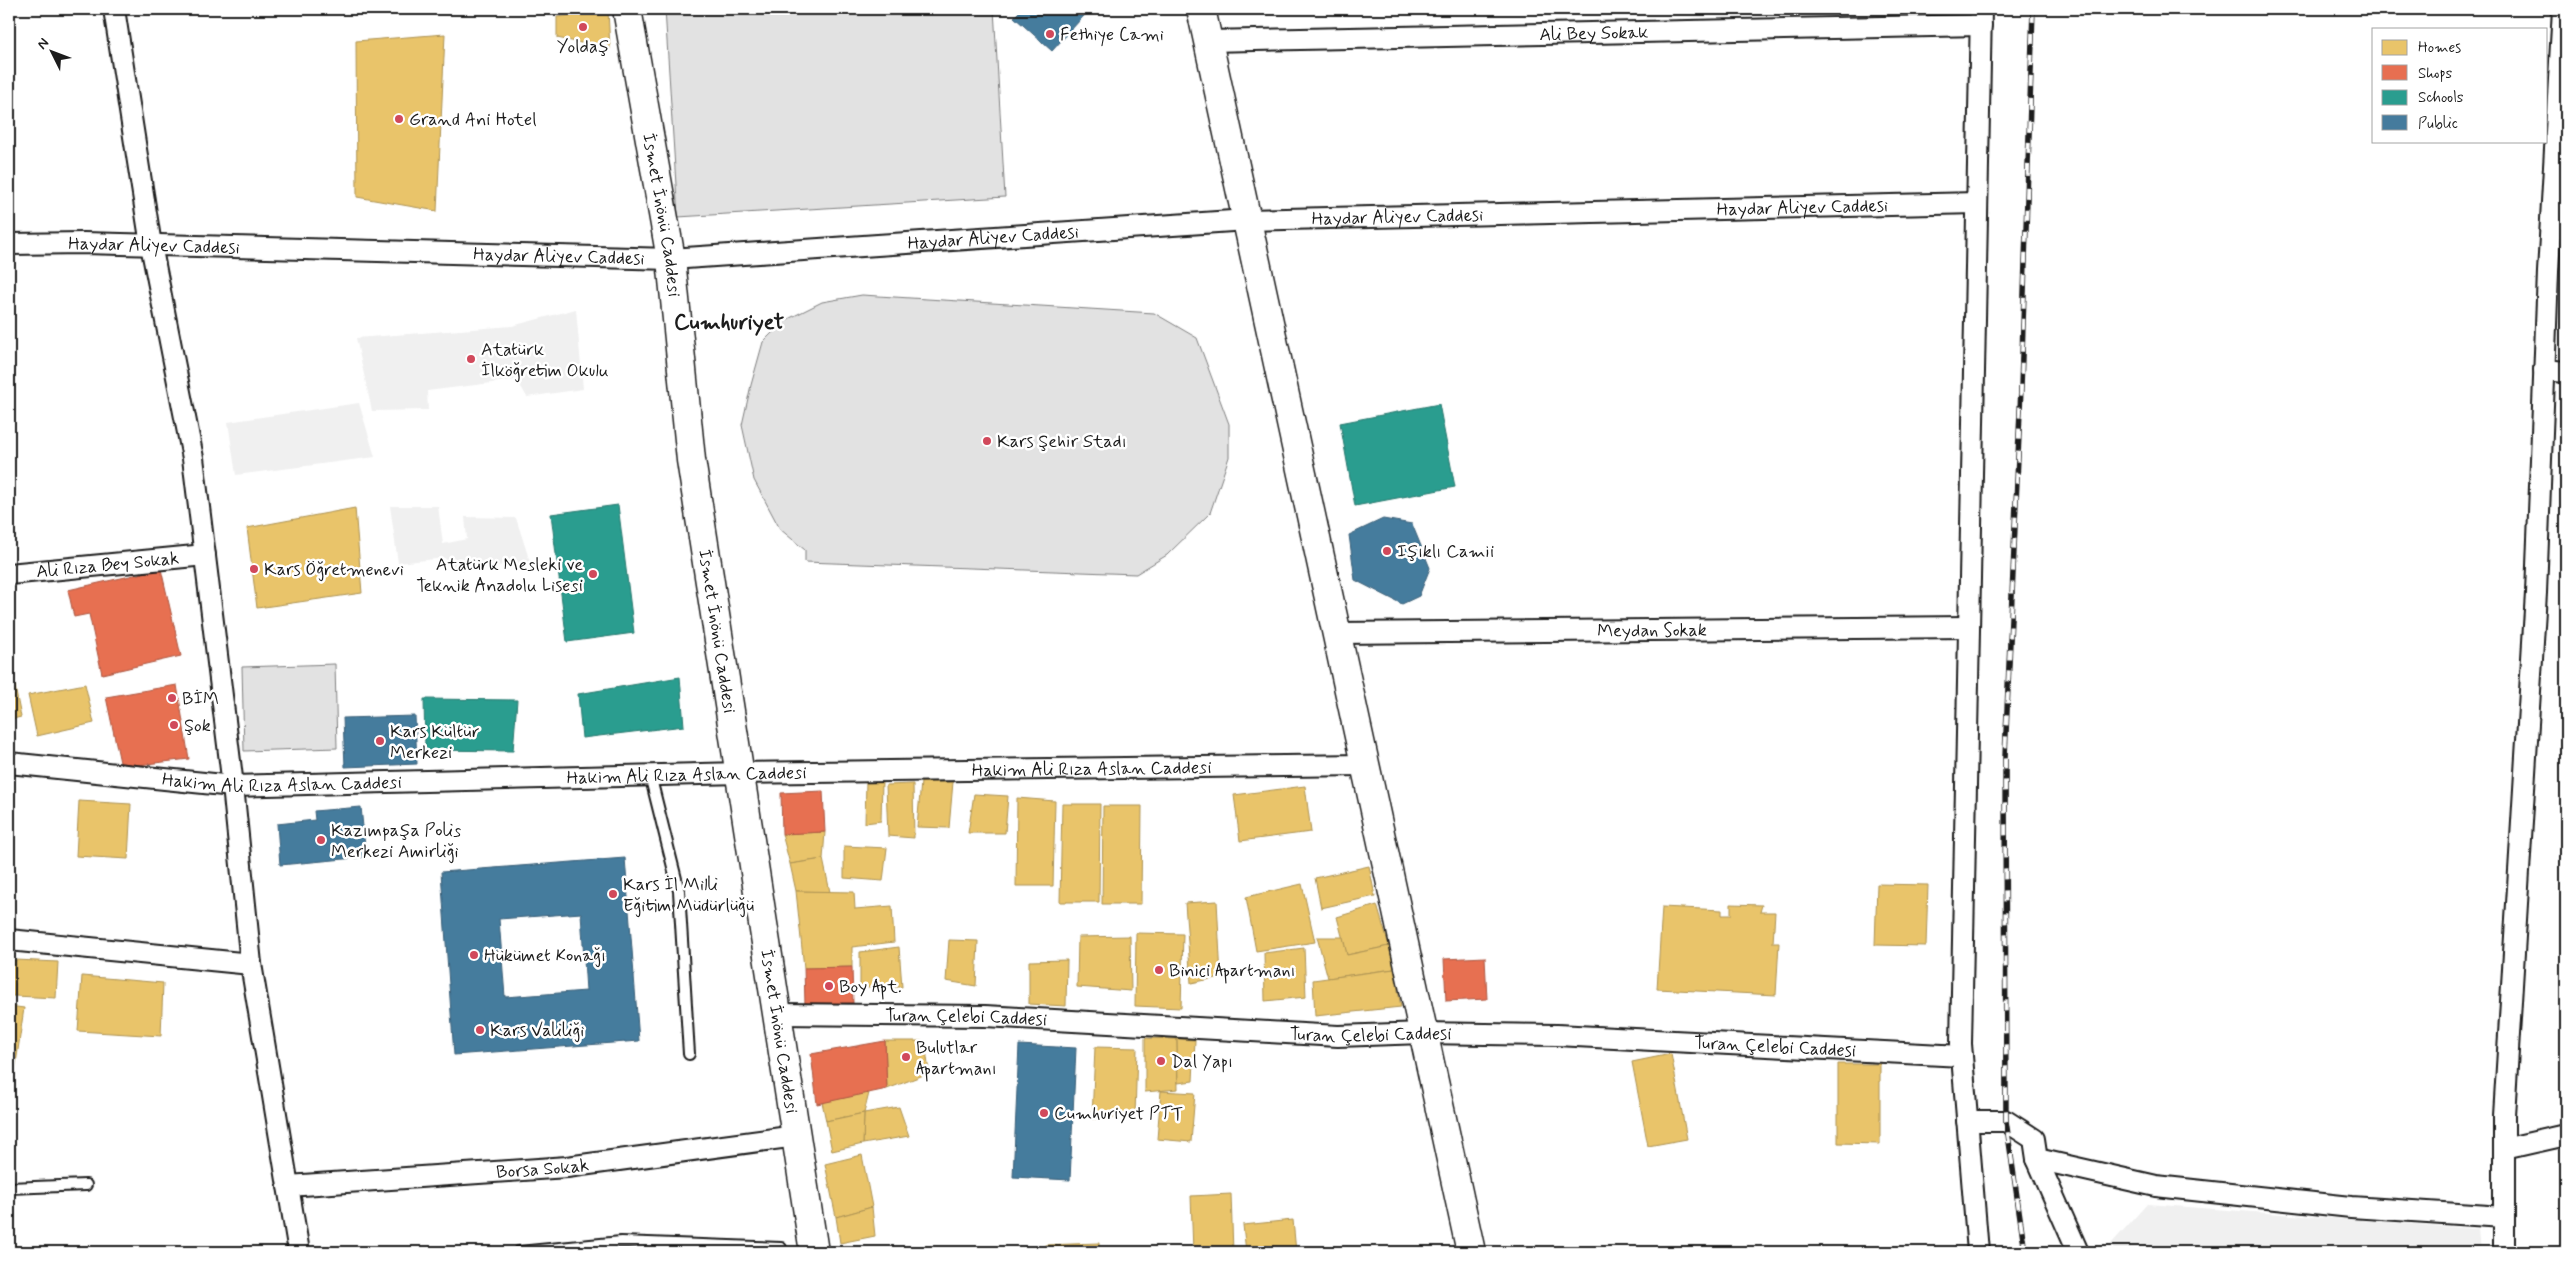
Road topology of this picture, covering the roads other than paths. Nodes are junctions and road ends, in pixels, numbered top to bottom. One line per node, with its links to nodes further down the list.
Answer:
1 (114, 9): 10 (street)
2 (627, 9): 11 (main road, İsmet İnönü Caddesi)
3 (1201, 9): 6 (main road)
4 (2563, 9): 12 (street)
5 (1981, 17): 6 (street, Ali Bey Sokak); 7 (street)
6 (1208, 41): 8 (main road)
7 (1977, 203): 8 (street, Haydar Aliyev Caddesi); 16 (street)
8 (1247, 220): 11 (street, Haydar Aliyev Caddesi); 17 (main road)
9 (9, 244): 10 (street, Haydar Aliyev Caddesi)
10 (151, 245): 11 (street, Haydar Aliyev Caddesi); 14 (street)
11 (671, 260): 20 (main road, İsmet İnönü Caddesi)
12 (2544, 370): 13 (street); 32 (street)
13 (2566, 372)
14 (204, 555): 15 (street, Ali Rıza Bey Sokak); 22 (street)
15 (9, 574)
16 (1969, 627): 17 (street, Meydan Sokak); 28 (street)
17 (1336, 633): 19 (main road)
18 (9, 763): 22 (street, Hakim Ali Rıza Aslan Caddesi)
19 (1365, 765): 20 (street, Hakim Ali Rıza Aslan Caddesi); 26 (main road)
20 (740, 773): 21 (street, Hakim Ali Rıza Aslan Caddesi); 25 (main road, İsmet İnönü Caddesi)
21 (650, 775): 22 (street, Hakim Ali Rıza Aslan Caddesi); 27 (lane)
22 (233, 786): 24 (street)
23 (9, 940): 24 (street)
24 (251, 964): 35 (street)
25 (777, 1014): 26 (street, Turan Çelebi Caddesi); 31 (main road, İsmet İnönü Caddesi)
26 (1423, 1033): 28 (street, Turan Çelebi Caddesi); 42 (main road)
27 (689, 1054)
28 (1962, 1056): 29 (street)
29 (1968, 1121): 33 (street); 43 (street)
30 (2566, 1135): 32 (street)
31 (796, 1136): 35 (street, Borsa Sokak); 41 (main road, İsmet İnönü Caddesi)
32 (2504, 1149): 37 (street)
33 (2037, 1159): 37 (street); 44 (street)
34 (86, 1185): 36 (lane)
35 (288, 1186): 39 (street)
36 (9, 1188)
37 (2504, 1217): 45 (street)
38 (781, 1248): 40 (lane)
39 (299, 1252)
40 (518, 1252)
41 (814, 1252)
42 (1471, 1252)
43 (1978, 1252)
44 (2078, 1252)
45 (2504, 1252)

